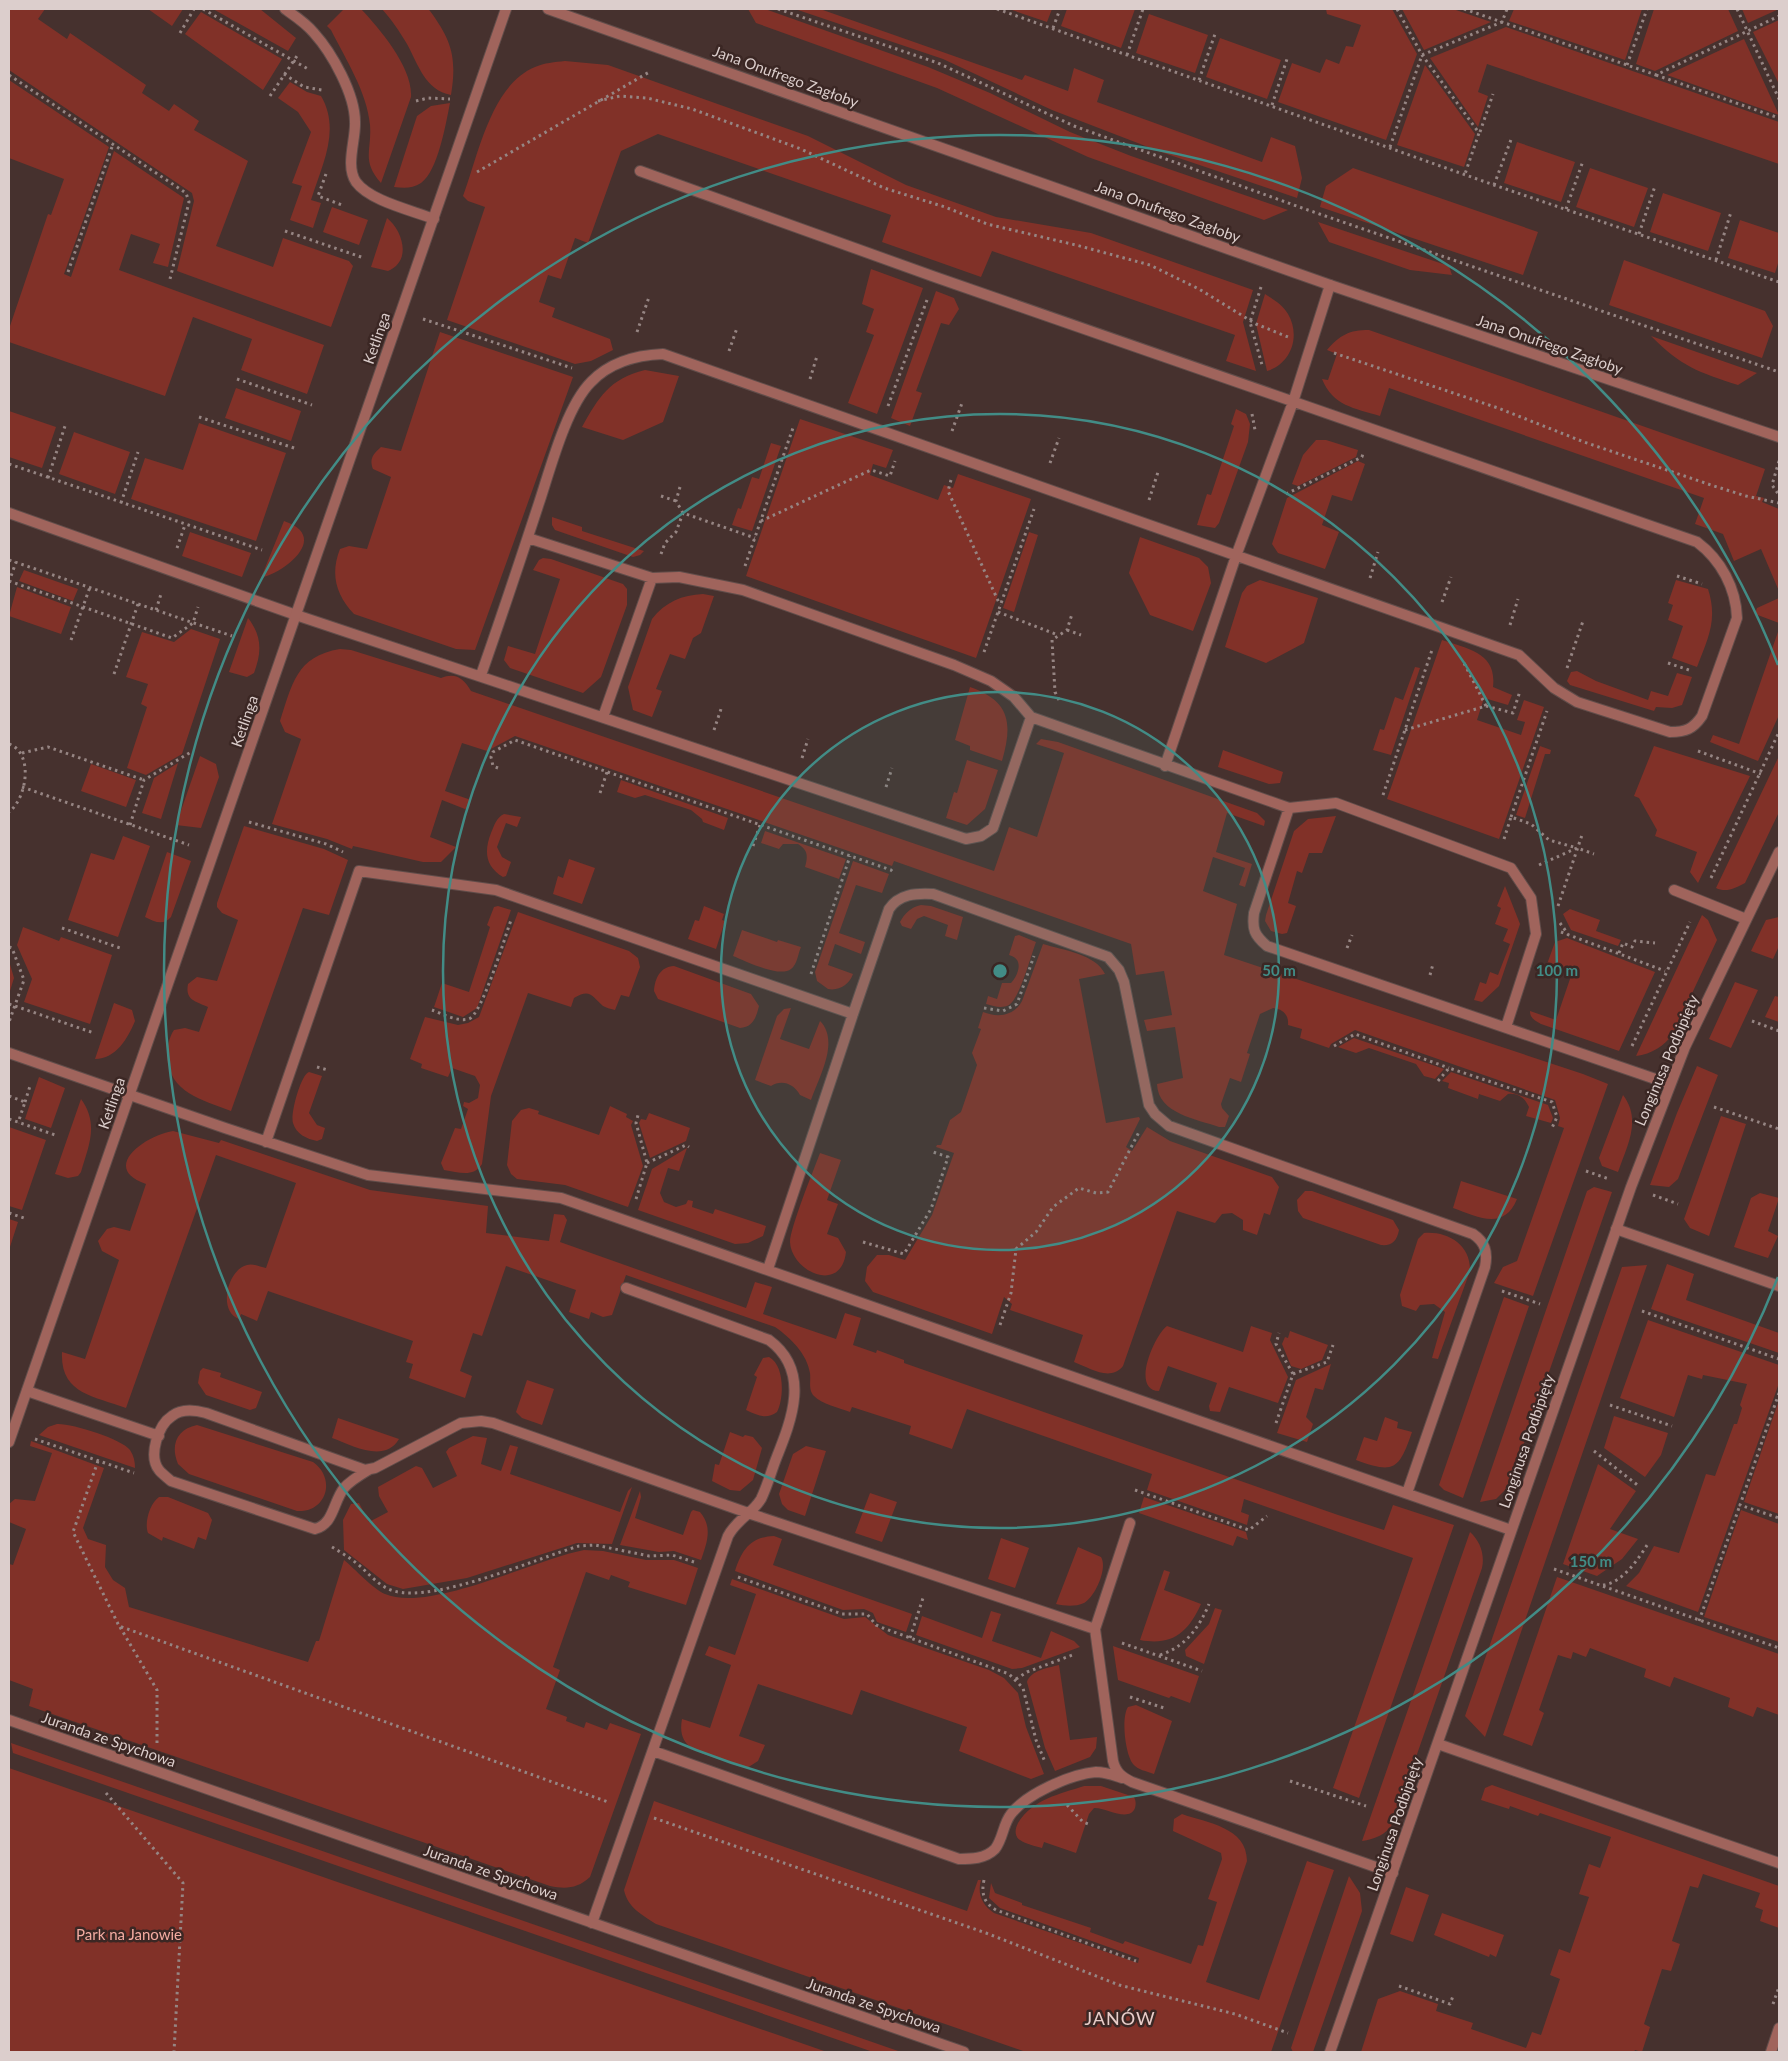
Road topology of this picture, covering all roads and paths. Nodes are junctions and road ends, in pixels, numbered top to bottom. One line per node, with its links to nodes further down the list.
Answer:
1 (194, 9): 19 (path)
2 (203, 9): 26 (path)
3 (285, 9): 20 (street)
4 (506, 9): 39 (street, Ketlinga)
5 (548, 9): 22 (street, Jana Onufrego Zagłoby)
6 (778, 9): 74 (path)
7 (997, 9): 17 (path)
8 (1060, 9): 17 (path)
9 (1143, 9): 23 (path)
10 (1398, 9): 24 (path)
11 (1464, 9): 16 (path)
12 (1507, 9): 16 (path)
13 (1647, 9): 27 (path)
14 (1737, 9): 18 (path)
15 (1779, 16): 18 (path)
16 (1502, 22): 24 (path); 27 (path)
17 (1053, 28): 23 (path)
18 (1748, 32): 31 (path); 36 (path)
19 (180, 33)
20 (314, 33): 26 (path); 56 (street)
21 (1215, 34): 32 (path)
22 (682, 55): 38 (path); 61 (street, Jana Onufrego Zagłoby)
23 (1127, 55): 32 (path)
24 (1422, 55): 42 (path); 45 (path)
25 (1287, 59): 40 (path)
26 (294, 60): 28 (path); 29 (path)
27 (1627, 65): 31 (path)
28 (310, 69)
29 (284, 74): 33 (path); 35 (path)
30 (9, 75): 44 (path)
31 (1656, 75): 41 (path)
32 (1200, 80): 40 (path)
33 (322, 82)
34 (1493, 94): 42 (path)
35 (270, 96)
36 (1779, 99)
37 (416, 101): 39 (path)
38 (598, 101): 52 (path); 69 (path)
39 (474, 102): 52 (street, Ketlinga)
40 (1272, 105): 45 (path)
41 (1779, 118)
42 (1479, 133): 49 (path)
43 (1512, 137): 50 (path)
44 (113, 144): 62 (path); 64 (path)
45 (1390, 147): 49 (path)
46 (1583, 161): 54 (path)
47 (640, 171): 63 (street)
48 (326, 172): 53 (path)
49 (1465, 174): 50 (path)
50 (1494, 185): 54 (path)
51 (1655, 186): 58 (path)
52 (441, 196): 56 (street, Ketlinga)
53 (344, 205)
54 (1566, 209): 58 (path)
55 (1731, 212): 60 (path)
56 (434, 219): 68 (street, Ketlinga)
57 (284, 231): 59 (path)
58 (1639, 234): 60 (path)
59 (364, 258)
60 (1716, 260): 65 (path)
61 (1268, 263): 66 (street, Jana Onufrego Zagłoby); 69 (path)
62 (68, 272)
63 (935, 277): 76 (street); 81 (path)
64 (170, 279)
65 (1779, 282)
66 (1330, 285): 70 (street); 82 (street, Jana Onufrego Zagłoby)
67 (649, 297): 72 (path)
68 (401, 312): 73 (path); 120 (street, Ketlinga)
69 (1251, 320): 70 (path); 71 (path)
70 (1311, 346): 76 (street); 98 (path)
71 (1258, 353)
72 (628, 360): 77 (street); 102 (street)
73 (569, 368)
74 (1779, 372)
75 (237, 379): 78 (path)
76 (1292, 402): 105 (street); 136 (street)
77 (802, 403): 81 (street); 101 (path)
78 (312, 405)
79 (199, 417): 85 (path)
80 (65, 426): 90 (path)
81 (879, 430): 83 (street)
82 (1779, 437)
83 (903, 439): 87 (street); 101 (path)
84 (1366, 446): 92 (path)
85 (297, 449)
86 (138, 452): 97 (path)
87 (959, 459): 93 (street); 116 (path)
88 (1779, 460): 94 (path)
89 (9, 464): 90 (path)
90 (48, 478): 97 (path)
91 (680, 486): 96 (path)
92 (1285, 487)
93 (1041, 488): 105 (street); 116 (path)
94 (1779, 495)
95 (661, 496): 96 (path)
96 (676, 501): 100 (path)
97 (121, 502): 104 (path)
98 (1779, 503)
99 (9, 513): 111 (street)
100 (683, 513): 103 (path); 109 (path)
101 (760, 521): 103 (path)
102 (528, 538): 109 (street); 135 (street)
103 (755, 538): 114 (path)
104 (262, 550)
105 (1236, 556): 124 (street); 146 (street)
106 (9, 560): 107 (path)
107 (16, 562): 110 (path); 113 (path)
108 (1677, 576): 112 (path)
109 (652, 578): 114 (street); 138 (street)
110 (9, 582): 117 (path)
111 (207, 583): 120 (street); 122 (path)
112 (1703, 585)
113 (90, 587): 115 (path); 117 (path)
114 (736, 589): 134 (street)
115 (138, 604): 122 (path); 123 (path)
116 (1000, 605): 118 (path)
117 (82, 608): 123 (path); 129 (path)
118 (998, 612): 126 (path); 134 (path)
119 (1072, 614): 125 (path)
120 (296, 615): 135 (street); 155 (street, Ketlinga)
121 (1583, 621): 136 (path)
122 (193, 623): 123 (path); 127 (path)
123 (130, 624): 132 (path)
124 (1445, 628): 131 (street); 137 (path); 140 (path)
125 (1067, 630): 126 (path); 128 (path)
126 (1059, 635): 141 (path)
127 (232, 636)
128 (1081, 636)
129 (71, 640)
130 (1668, 662): 133 (path)
131 (1529, 663): 136 (street); 137 (path)
132 (114, 674)
133 (1699, 674)
134 (976, 675): 139 (street)
135 (481, 676): 138 (street)
136 (1557, 689): 157 (path)
137 (1486, 706): 140 (path)
138 (602, 717): 139 (street)
139 (1031, 717): 141 (street)
140 (1405, 731): 156 (path)
141 (1077, 733): 146 (street)
142 (9, 744): 144 (path)
143 (191, 752): 150 (path)
144 (22, 753): 150 (path); 151 (path)
145 (1735, 765): 149 (path)
146 (1165, 766): 153 (street)
147 (498, 768): 148 (path)
148 (607, 772): 152 (path); 159 (path)
149 (1761, 774)
150 (144, 780): 158 (path)
151 (22, 787): 154 (path); 158 (path)
152 (600, 793)
153 (1289, 808): 156 (street); 193 (street)
154 (9, 812)
155 (227, 816): 161 (path); 165 (street, Ketlinga)
156 (1375, 817): 168 (street)
157 (1511, 817): 163 (path); 168 (path)
158 (130, 825): 165 (path)
159 (760, 825): 162 (path); 167 (path)
160 (1582, 835): 163 (path)
161 (326, 844)
162 (753, 846)
163 (1577, 848): 166 (path); 169 (path); 173 (path)
164 (1779, 852): 174 (street, Longinusa Podbipięty)
165 (214, 853): 202 (street, Ketlinga)
166 (1594, 854)
167 (850, 856): 171 (path); 185 (path)
168 (1496, 862): 169 (street)
169 (1516, 875): 176 (street)
170 (1674, 890): 174 (street)
171 (906, 896): 178 (street); 190 (street)
172 (518, 898): 185 (street); 189 (path); 211 (street)
173 (1556, 914)
174 (1746, 919): 200 (street, Longinusa Podbipięty)
175 (1560, 921): 179 (path)
176 (1535, 923): 179 (path); 193 (street)
177 (62, 928): 182 (path)
178 (1042, 932): 188 (path); 204 (street)
179 (1568, 935): 183 (path)
180 (1655, 943): 183 (path)
181 (9, 947): 187 (path)
182 (123, 949)
183 (1619, 953): 184 (path)
184 (1666, 971)
185 (804, 997): 190 (street)
186 (9, 1004): 187 (path)
187 (14, 1006): 192 (path); 195 (path)
188 (984, 1008)
189 (432, 1010)
190 (853, 1014): 220 (street)
191 (1752, 1021): 194 (path)
192 (9, 1022)
193 (1506, 1027): 200 (street)
194 (1779, 1031)
195 (94, 1033)
196 (1334, 1046): 198 (path)
197 (9, 1053): 202 (street)
198 (1449, 1068): 199 (path); 208 (path)
199 (1438, 1082)
200 (1670, 1084): 218 (street, Longinusa Podbipięty)
201 (9, 1096): 207 (path)
202 (130, 1096): 211 (street); 231 (street, Ketlinga)
203 (1714, 1106): 209 (path)
204 (1152, 1110): 228 (path); 244 (street)
205 (638, 1115): 214 (path)
206 (9, 1119): 207 (path)
207 (18, 1123): 210 (path)
208 (1552, 1128)
209 (1779, 1129)
210 (58, 1136)
211 (266, 1142): 217 (street)
212 (689, 1147): 214 (path)
213 (933, 1152): 219 (path)
214 (647, 1163): 217 (path)
215 (9, 1213): 216 (path)
216 (27, 1219)
217 (628, 1221): 220 (street)
218 (1616, 1229): 221 (street); 250 (street, Longinusa Podbipięty)
219 (863, 1242)
220 (768, 1269): 228 (street)
221 (1779, 1286)
222 (626, 1288): 246 (street)
223 (1506, 1292): 224 (path)
224 (1540, 1304)
225 (1642, 1311): 229 (path)
226 (1279, 1333): 230 (path)
227 (1332, 1345): 230 (path)
228 (992, 1348): 238 (street)
229 (1779, 1359)
230 (1293, 1374): 238 (path)
231 (27, 1391): 235 (street, Ketlinga); 236 (street)
232 (1779, 1393): 245 (path)
233 (1610, 1405): 234 (path)
234 (1672, 1426)
235 (13, 1431): 237 (street, Ketlinga); 241 (path)
236 (159, 1436): 240 (street); 240 (street)
237 (9, 1442)
238 (1269, 1445): 244 (street)
239 (1594, 1451): 242 (path)
240 (370, 1469): 246 (street)
241 (138, 1474)
242 (1640, 1487)
243 (1135, 1490): 247 (path)
244 (1407, 1494): 250 (street)
245 (1740, 1505): 248 (path); 256 (path)
246 (748, 1513): 253 (street); 269 (street)
247 (1266, 1516)
248 (1779, 1518)
249 (1130, 1523): 258 (street)
250 (1511, 1530): 268 (street, Longinusa Podbipięty)
251 (1649, 1542): 254 (path)
252 (1554, 1570): 254 (path)
253 (930, 1574): 258 (street); 259 (path)
254 (1600, 1586): 256 (path)
255 (1209, 1604): 262 (path)
256 (1698, 1621): 261 (path)
257 (119, 1626): 270 (path)
258 (1095, 1629): 260 (street); 262 (path)
259 (910, 1638)
260 (1097, 1645): 264 (path); 265 (street)
261 (1779, 1648)
262 (1159, 1656): 263 (path)
263 (1202, 1671)
264 (1016, 1679)
265 (1103, 1688): 266 (path); 272 (street)
266 (1167, 1709)
267 (9, 1720): 270 (street, Juranda ze Spychowa)
268 (1438, 1744): 276 (street); 277 (street, Longinusa Podbipięty)
269 (653, 1751): 275 (street); 278 (street)
270 (158, 1772): 278 (street, Juranda ze Spychowa)
271 (1290, 1781): 274 (path)
272 (1132, 1782): 275 (street); 277 (street)
273 (106, 1793): 283 (path)
274 (1366, 1806)
275 (995, 1849): 279 (path)
276 (1779, 1863)
277 (1393, 1873): 285 (street, Longinusa Podbipięty)
278 (592, 1923): 284 (street, Juranda ze Spychowa)
279 (1136, 1961)
280 (1399, 1986): 281 (path)
281 (1453, 1996)
282 (1779, 2028): 286 (street)
283 (174, 2052)
284 (964, 2052)
285 (1330, 2052)
286 (1771, 2052)

